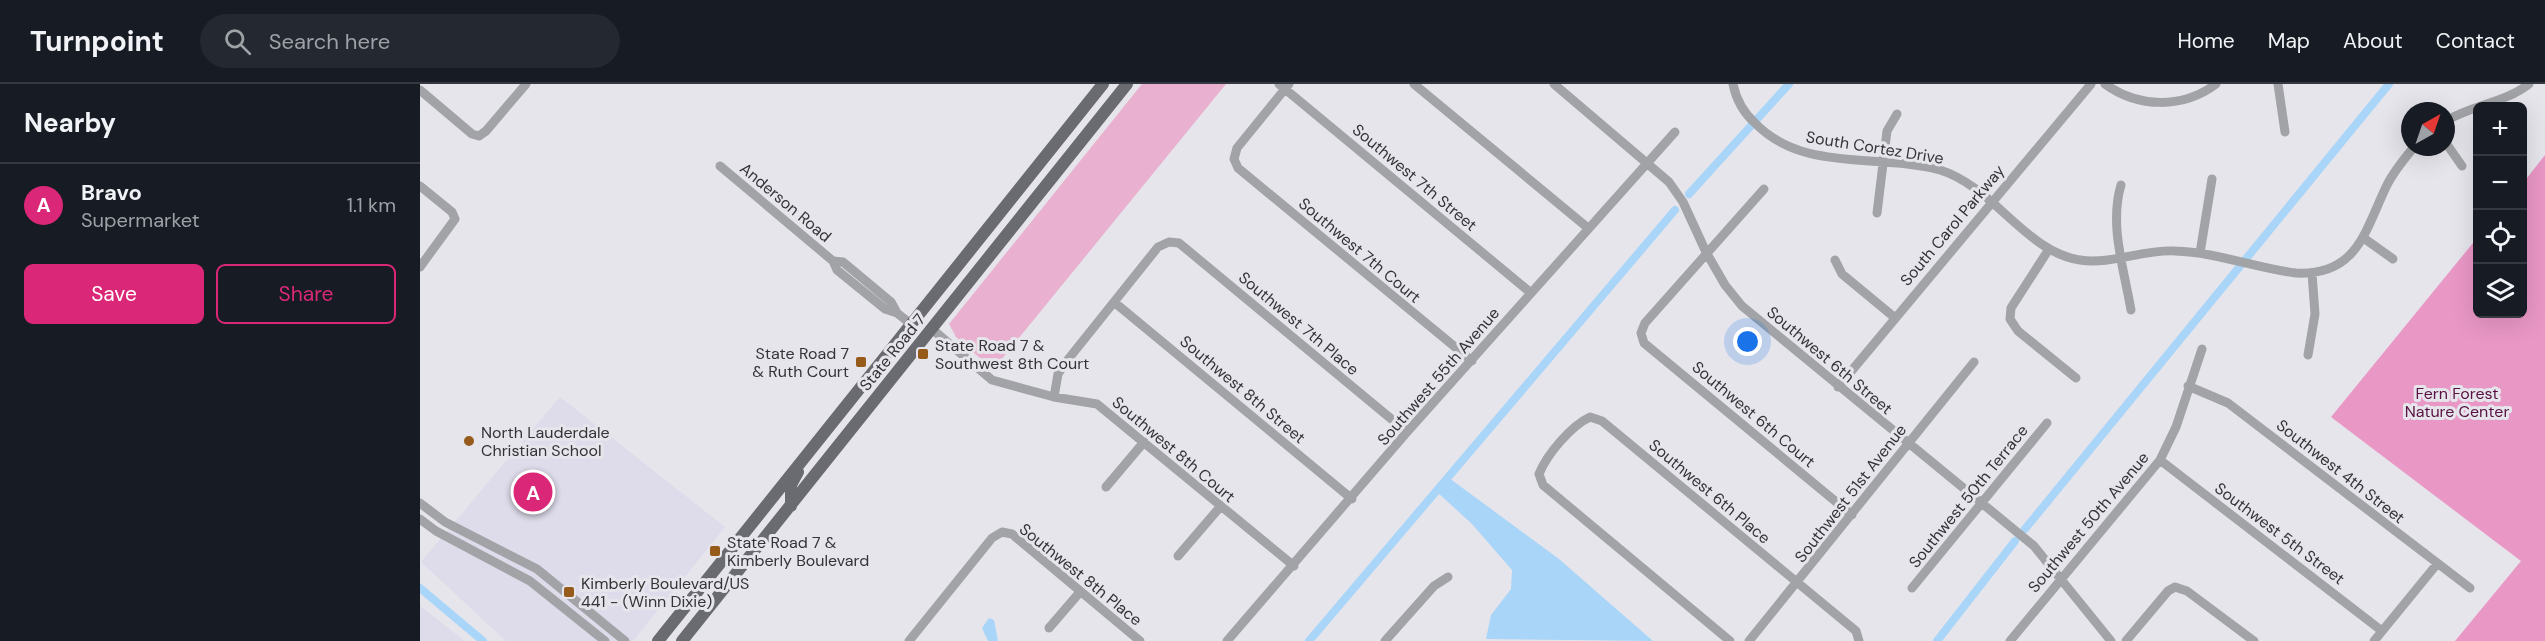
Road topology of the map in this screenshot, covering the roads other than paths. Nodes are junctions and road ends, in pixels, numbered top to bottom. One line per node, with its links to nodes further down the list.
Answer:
1 (525, 84): 13 (street)
2 (1102, 84): 40 (main road, State Road 7)
3 (1127, 84): 46 (main road, State Road 7)
4 (1414, 84): 30 (street)
5 (1554, 84): 20 (street, Southwest 6th Street)
6 (1733, 84): 21 (street, South Cortez Drive)
7 (2091, 84): 28 (street, South Carol Parkway)
8 (2105, 84): 9 (street)
9 (2216, 84)
10 (2278, 84): 17 (street)
11 (2529, 84): 15 (street)
12 (1284, 86): 41 (street, Southwest 7th Street); 50 (street, Southwest 7th Court)
13 (420, 90)
14 (1897, 114): 21 (street)
15 (2455, 116)
16 (1675, 132): 20 (street, Southwest 55th Avenue)
17 (2285, 132)
18 (2407, 156): 31 (street, South Cortez Drive)
19 (2455, 156): 23 (street)
20 (1647, 162): 30 (street, Southwest 55th Avenue); 33 (street, Southwest 6th Street)
21 (1885, 162): 28 (street, South Cortez Drive); 29 (street)
22 (720, 166): 45 (street, Anderson Road)
23 (2462, 166)
24 (2212, 179): 34 (street)
25 (2121, 185): 35 (street)
26 (420, 186): 38 (street)
27 (1764, 189): 33 (street)
28 (1992, 202): 32 (street, South Cortez Drive); 44 (street, South Carol Parkway)
29 (1877, 213)
30 (1588, 228): 41 (street, Southwest 55th Avenue)
31 (2365, 238): 36 (street); 39 (street, South Cortez Drive)
32 (2049, 249): 35 (street, South Cortez Drive); 52 (street)
33 (1706, 252): 54 (street, Southwest 6th Street); 68 (street, Southwest 6th Court)
34 (2200, 253): 35 (street, South Cortez Drive); 39 (street, South Cortez Drive)
35 (2122, 256): 43 (street)
36 (2393, 259)
37 (1835, 260): 44 (street)
38 (420, 267)
39 (2312, 273): 48 (street)
40 (939, 288): 45 (main road, State Road 7); 46 (main road)
41 (1531, 293): 50 (street, Southwest 55th Avenue)
42 (1114, 302): 55 (street); 57 (street, Southwest 7th Place); 63 (street, Southwest 8th Street)
43 (2131, 310)
44 (1894, 317): 54 (street, South Carol Parkway)
45 (911, 324): 49 (main road); 60 (main road, State Road 7)
46 (932, 329): 49 (main road, State Road 7); 55 (street, Southwest 8th Court)
47 (2202, 349): 53 (street, Southwest 50th Avenue)
48 (2308, 355)
49 (910, 356): 66 (main road, State Road 7)
50 (1472, 361): 57 (street, Southwest 55th Avenue)
51 (1974, 362): 59 (street, Southwest 51st Avenue)
52 (2076, 378)
53 (2188, 386): 61 (street, Southwest 50th Avenue); 71 (street, Southwest 4th Street)
54 (1838, 387): 59 (street, Southwest 6th Street)
55 (1053, 397): 58 (street, Southwest 8th Court)
56 (2047, 423): 65 (street, Southwest 50th Terrace)
57 (1407, 432): 63 (street, Southwest 55th Avenue)
58 (1144, 442): 62 (street); 67 (street, Southwest 8th Court)
59 (1907, 444): 65 (street, Southwest 6th Street); 68 (street, Southwest 51st Avenue)
60 (808, 453): 66 (main road); 84 (main road, State Road 7)
61 (2160, 460): 74 (street, Southwest 50th Avenue); 80 (street, Southwest 5th Street)
62 (1106, 487)
63 (1352, 499): 72 (street, Southwest 55th Avenue)
64 (420, 503): 83 (street)
65 (1981, 504): 74 (street, Southwest 6th Street); 76 (street, Southwest 50th Terrace)
66 (791, 506): 85 (main road, State Road 7)
67 (1220, 507): 70 (street); 72 (street, Southwest 8th Court)
68 (1852, 515): 75 (street, Southwest 51st Avenue)
69 (420, 519): 82 (street)
70 (1178, 556)
71 (2437, 564): 77 (street, Southwest 4th Street); 80 (street)
72 (1294, 566): 87 (street, Southwest 55th Avenue)
73 (1448, 577): 88 (street)
74 (2061, 579): 92 (street, Southwest 50th Avenue); 93 (street, Southwest 6th Street)
75 (1798, 583): 89 (street, Southwest 6th Place); 90 (street, Southwest 51st Avenue); 91 (street, Southwest 6th Place)
76 (1912, 588)
77 (2470, 588)
78 (1080, 592): 79 (street); 81 (street, Southwest 8th Place); 86 (street, Southwest 8th Place)
79 (1049, 628)
80 (2382, 630): 96 (street)
81 (913, 640)
82 (605, 641)
83 (625, 641)
84 (658, 641)
85 (682, 641)
86 (1140, 641)
87 (1227, 641)
88 (1385, 641)
89 (1730, 641)
90 (1749, 641)
91 (1859, 641)
92 (2010, 641)
93 (2111, 641)
94 (2126, 641): 95 (street)
95 (2254, 641)
96 (2374, 641)

